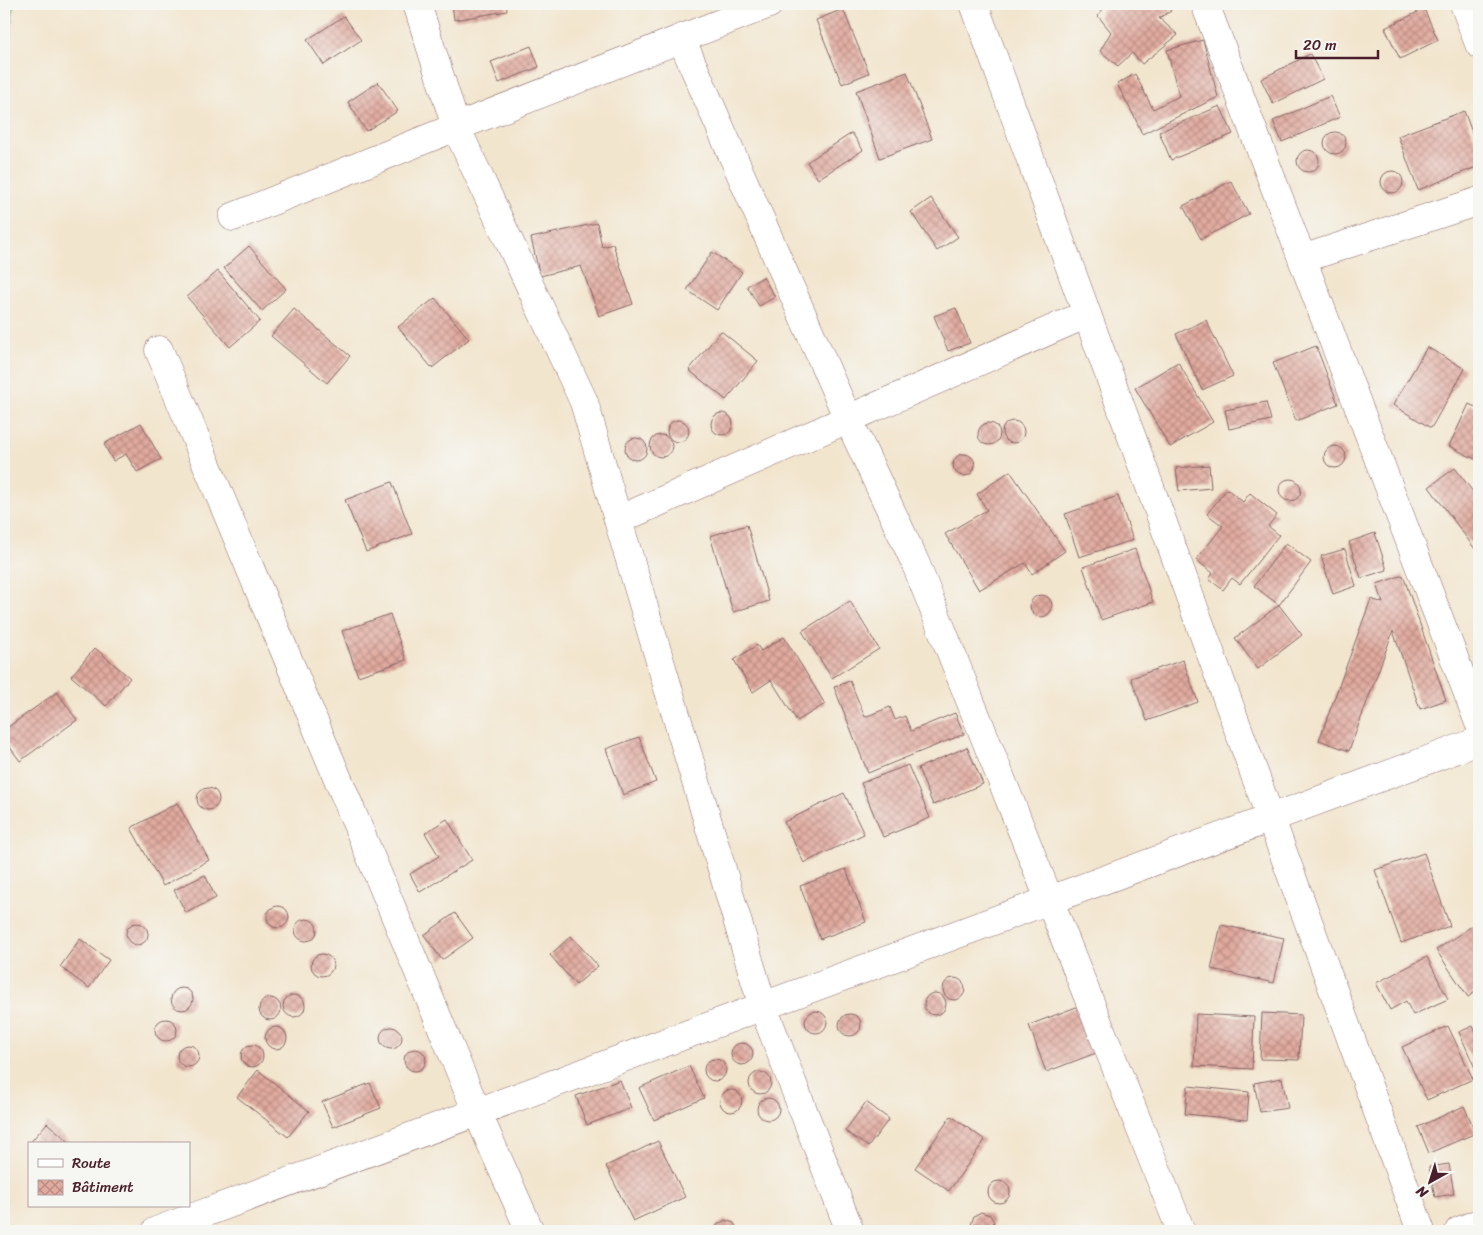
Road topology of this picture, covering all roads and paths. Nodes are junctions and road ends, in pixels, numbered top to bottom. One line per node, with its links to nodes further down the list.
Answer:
1 (417, 4): 8 (street)
2 (769, 4): 6 (street)
3 (974, 4): 12 (street)
4 (1205, 4): 11 (street)
5 (1464, 4): 7 (street)
6 (681, 38): 8 (street); 14 (street)
7 (1479, 44)
8 (456, 127): 10 (street); 15 (street)
9 (1479, 201): 11 (street)
10 (233, 217)
11 (1302, 259): 16 (street)
12 (1087, 314): 14 (street); 18 (street)
13 (159, 350): 21 (street)
14 (848, 419): 15 (street); 19 (street)
15 (618, 520): 20 (street)
16 (1479, 723)
17 (1479, 741): 18 (street)
18 (1271, 818): 19 (street); 27 (street)
19 (1050, 900): 20 (street); 26 (street)
20 (763, 1006): 21 (street); 25 (street)
21 (477, 1112): 23 (street); 24 (street)
22 (1479, 1223): 28 (street)
23 (156, 1231)
24 (530, 1231)
25 (850, 1231)
26 (1180, 1231)
27 (1421, 1231)
28 (1459, 1231)

